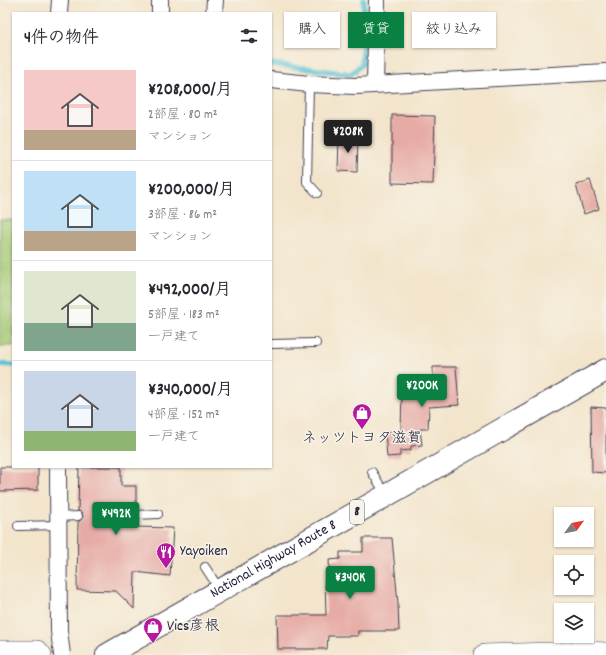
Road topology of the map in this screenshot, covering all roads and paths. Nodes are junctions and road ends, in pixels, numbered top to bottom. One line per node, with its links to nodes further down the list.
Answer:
1 (60, 0): 5 (street)
2 (160, 0): 6 (street)
3 (215, 0): 7 (street)
4 (377, 0): 11 (street)
5 (59, 12)
6 (160, 12)
7 (214, 12)
8 (606, 72): 11 (street)
9 (272, 80): 10 (street)
10 (309, 84): 11 (street); 12 (lane)
11 (380, 87)
12 (317, 193)
13 (316, 343): 14 (lane)
14 (272, 344)
15 (606, 370): 18 (highway, National Highway Route 8 / 8)
16 (58, 468): 22 (street)
17 (372, 472): 18 (lane)
18 (386, 495): 25 (highway, National Highway Route 8 / 8)
19 (158, 514): 20 (lane)
20 (136, 515)
21 (78, 516): 22 (lane)
22 (58, 521): 23 (lane); 29 (street)
23 (18, 526)
24 (205, 567): 25 (lane)
25 (220, 591): 30 (highway, National Highway Route 8 / 8)
26 (0, 651): 28 (street)
27 (606, 653): 31 (street)
28 (41, 655)
29 (62, 655)
30 (107, 655)
31 (484, 655)

